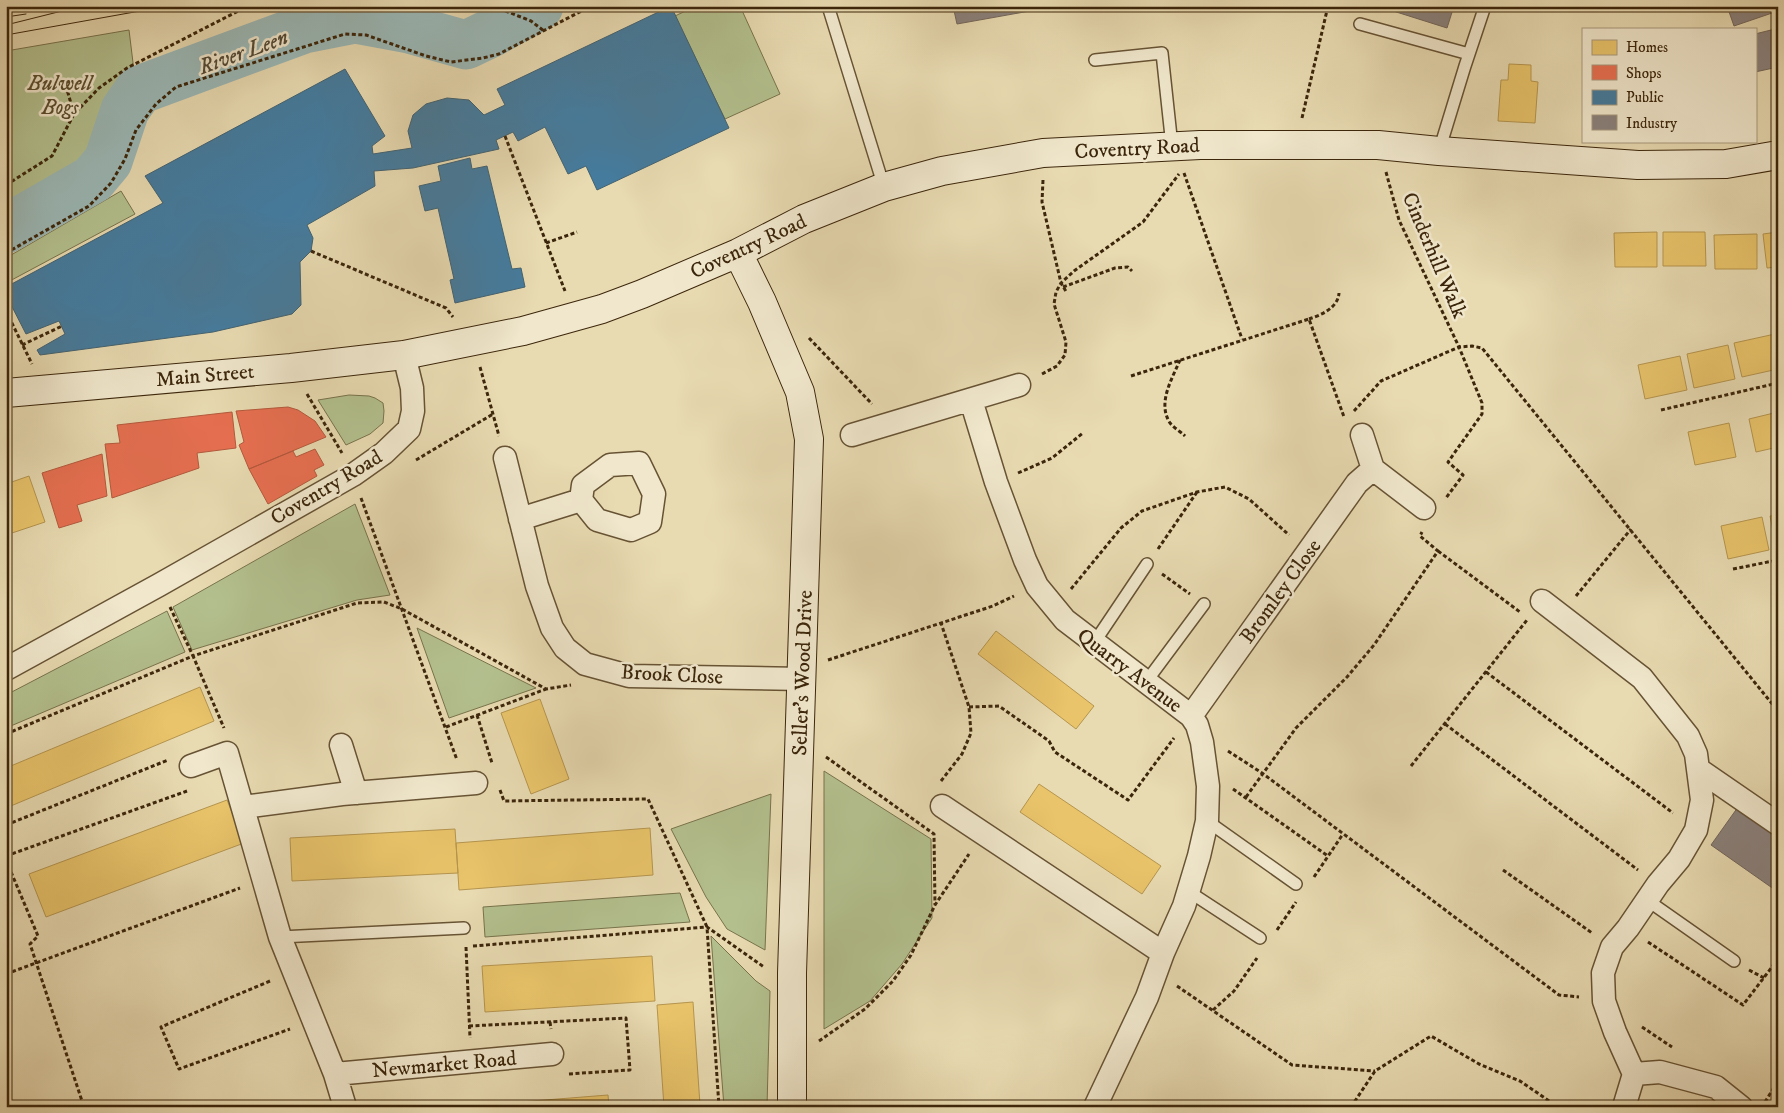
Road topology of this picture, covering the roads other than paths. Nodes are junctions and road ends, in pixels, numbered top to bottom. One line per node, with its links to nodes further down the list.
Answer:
1 (828, 6): 9 (lane)
2 (1486, 6): 4 (lane)
3 (1360, 24): 4 (lane)
4 (1469, 54): 6 (lane)
5 (1095, 60): 8 (lane)
6 (1439, 151): 7 (street, Coventry Road); 8 (street, Coventry Road)
7 (1778, 155)
8 (1177, 158): 9 (street, Coventry Road)
9 (884, 187): 10 (street, Coventry Road)
10 (738, 253): 11 (street, Coventry Road); 27 (street, Seller's Wood Drive)
11 (404, 355): 13 (street, Main Street); 26 (street, Coventry Road)
12 (1019, 386): 14 (street)
13 (6, 393)
14 (970, 400): 15 (street); 25 (street, Quarry Avenue)
15 (852, 434)
16 (1362, 435): 18 (street)
17 (505, 458): 21 (street, Brook Close)
18 (1373, 469): 20 (street); 29 (street, Bromley Close)
19 (581, 500): 21 (street)
20 (1424, 518)
21 (520, 519): 27 (street, Brook Close)
22 (1147, 564): 25 (lane)
23 (1542, 601): 32 (street)
24 (1204, 604): 28 (lane)
25 (1094, 643): 28 (street, Quarry Avenue)
26 (6, 669)
27 (802, 674): 51 (street, Seller's Wood Drive)
28 (1146, 682): 29 (street, Quarry Avenue)
29 (1196, 724): 37 (street, Quarry Avenue)
30 (342, 745): 34 (street)
31 (181, 762): 36 (street)
32 (1698, 769): 38 (street); 41 (street)
33 (471, 784): 34 (street)
34 (356, 793): 36 (street)
35 (942, 806): 46 (street)
36 (243, 807): 43 (street)
37 (1207, 821): 39 (lane); 40 (street, Quarry Avenue)
38 (1778, 824)
39 (1296, 884)
40 (1188, 891): 44 (lane); 46 (street, Quarry Avenue)
41 (1653, 892): 45 (lane); 49 (street)
42 (464, 928): 43 (lane)
43 (280, 937): 48 (street)
44 (1260, 938)
45 (1734, 961)
46 (1160, 962): 52 (street, Quarry Avenue)
47 (552, 1054): 48 (street, Newmarket Road)
48 (335, 1074): 50 (street)
49 (1634, 1074): 53 (street); 54 (street)
50 (345, 1107)
51 (792, 1107)
52 (1095, 1107)
53 (1624, 1107)
54 (1741, 1107)

